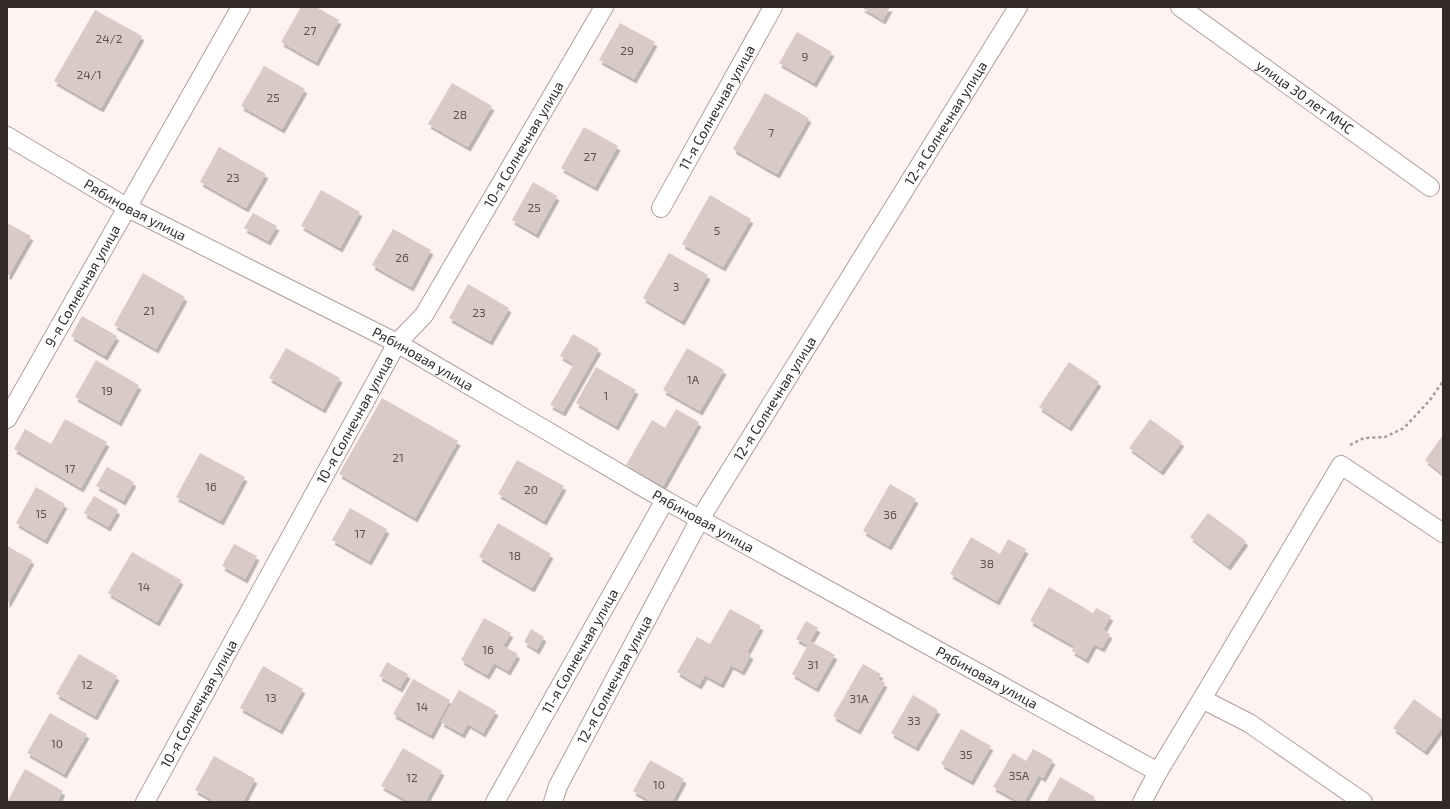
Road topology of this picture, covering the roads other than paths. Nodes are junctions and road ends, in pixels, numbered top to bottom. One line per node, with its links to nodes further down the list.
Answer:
1 (241, 7): 8 (street, 9-я Солнечная улица)
2 (604, 7): 10 (street, 10-я Солнечная улица)
3 (772, 7): 9 (street, 11-я Солнечная улица)
4 (1018, 7): 13 (street, 12-я Солнечная улица)
5 (1180, 7): 7 (street, улица 30 лет МЧС)
6 (7, 136): 8 (street, Рябиновая улица)
7 (1430, 187)
8 (128, 208): 10 (street, Рябиновая улица); 11 (street, 9-я Солнечная улица)
9 (662, 208)
10 (397, 344): 12 (street, Рябиновая улица); 17 (street, 10-я Солнечная улица)
11 (7, 419)
12 (665, 500): 13 (street, Рябиновая улица); 18 (street, 11-я Солнечная улица)
13 (700, 519): 16 (street, Рябиновая улица); 19 (street, 12-я Солнечная улица)
14 (1443, 533): 15 (street)
15 (1202, 699): 16 (street); 21 (street)
16 (1158, 772): 20 (street)
17 (145, 802)
18 (495, 802)
19 (553, 802)
20 (1142, 802)
21 (1363, 802)

